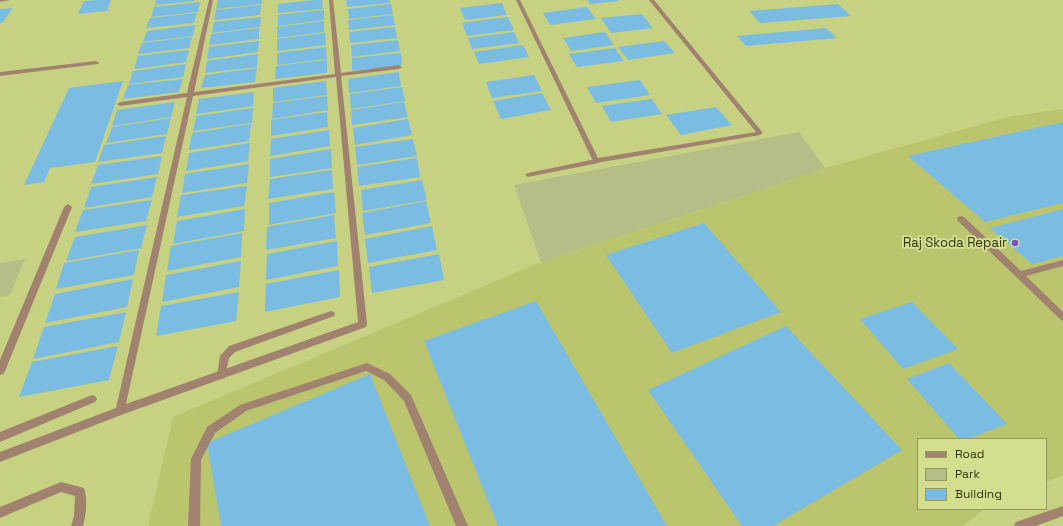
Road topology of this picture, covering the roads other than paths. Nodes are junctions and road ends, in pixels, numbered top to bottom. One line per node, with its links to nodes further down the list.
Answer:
1 (8, 0): 6 (street)
2 (211, 0): 11 (street)
3 (331, 0): 10 (street)
4 (518, 0): 13 (street)
5 (651, 0): 13 (street)
6 (0, 1)
7 (96, 63): 9 (street)
8 (399, 67): 10 (street)
9 (0, 74)
10 (338, 75): 11 (street); 22 (street)
11 (190, 94): 12 (street); 24 (street)
12 (120, 104)
13 (596, 161): 14 (street)
14 (528, 175)
15 (68, 207): 21 (street)
16 (961, 219): 18 (street)
17 (1063, 263): 18 (street)
18 (1019, 275): 20 (street)
19 (331, 314): 22 (street)
20 (1063, 317)
21 (0, 371)
22 (222, 375): 24 (street)
23 (92, 399): 25 (street)
24 (120, 412): 26 (street)
25 (0, 437)
26 (0, 457)
27 (1063, 511): 32 (street)
28 (0, 513): 29 (street)
29 (77, 526)
30 (194, 526): 31 (street)
31 (462, 526)
32 (1020, 526)

